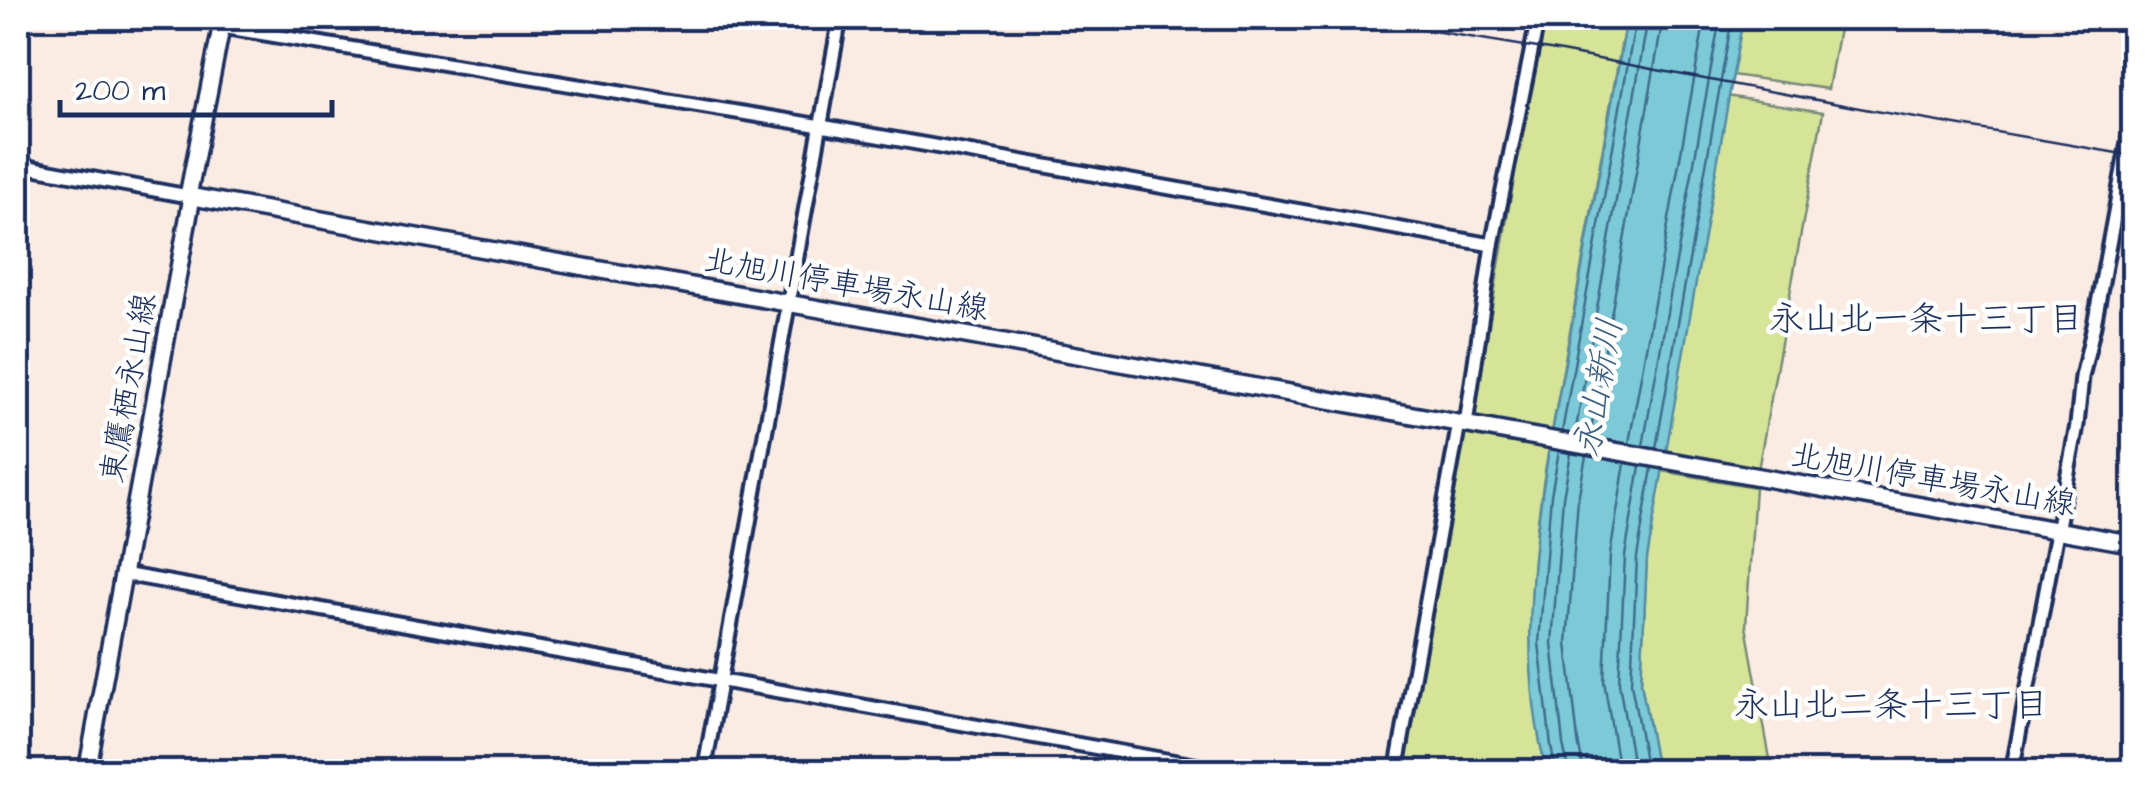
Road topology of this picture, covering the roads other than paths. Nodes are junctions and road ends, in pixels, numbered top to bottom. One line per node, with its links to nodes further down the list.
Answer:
1 (840, 18): 5 (street)
2 (1538, 18): 9 (street)
3 (222, 22): 5 (street); 8 (main road, 東鷹栖永山線)
4 (2134, 110): 6 (street)
5 (820, 126): 9 (street); 10 (street)
6 (2131, 136): 12 (street)
7 (18, 165): 8 (street)
8 (190, 196): 10 (main road, 北旭川停車場永山線); 14 (main road, 東鷹栖永山線)
9 (1492, 245): 11 (street)
10 (789, 303): 11 (main road, 北旭川停車場永山線); 15 (street)
11 (1462, 423): 12 (main road, 北旭川停車場永山線); 19 (street)
12 (2057, 530): 13 (main road, 北旭川停車場永山線); 20 (street)
13 (2134, 544)
14 (123, 574): 15 (street); 16 (main road, 東鷹栖永山線)
15 (721, 681): 17 (street); 18 (street)
16 (88, 772)
17 (704, 772)
18 (1232, 772)
19 (1396, 772)
20 (2012, 772)

